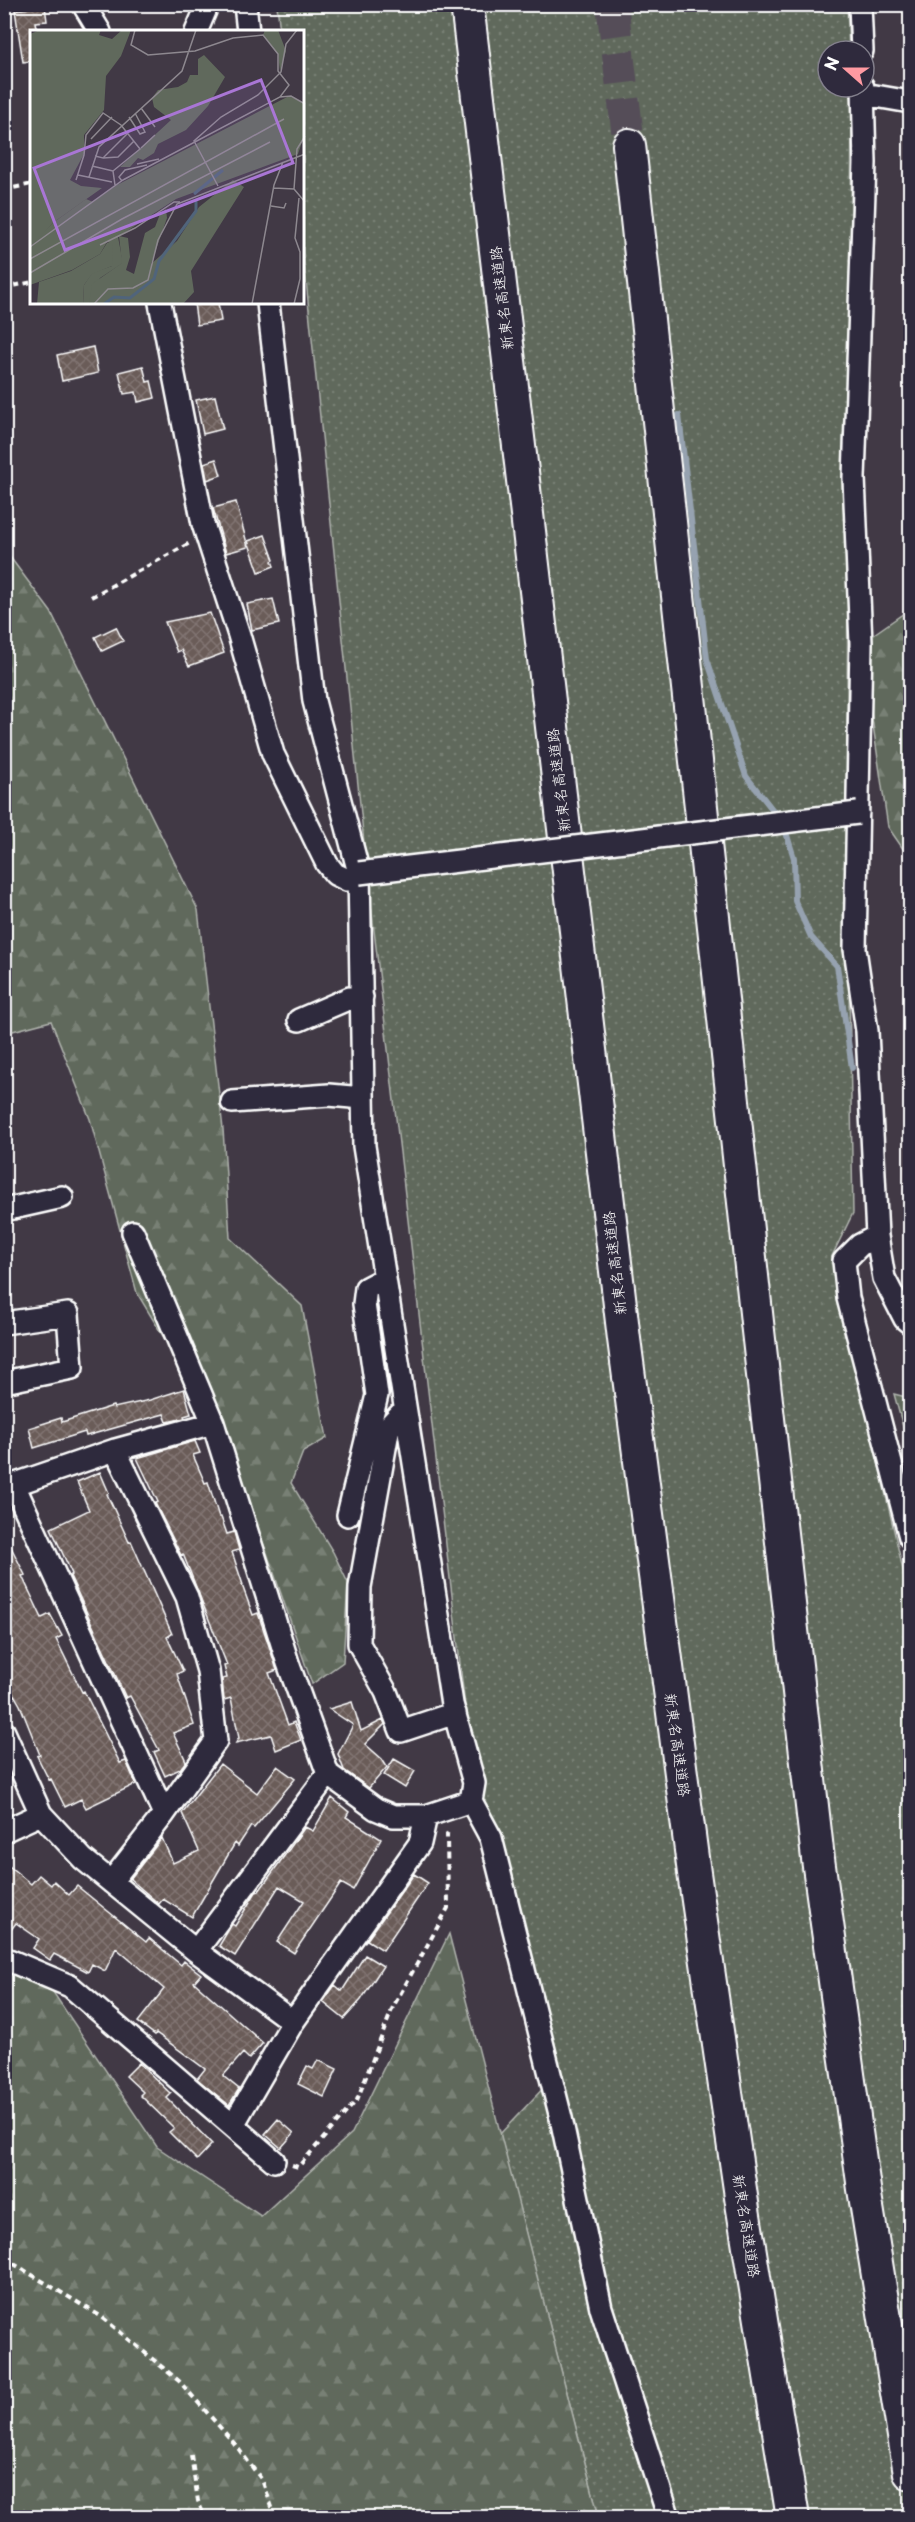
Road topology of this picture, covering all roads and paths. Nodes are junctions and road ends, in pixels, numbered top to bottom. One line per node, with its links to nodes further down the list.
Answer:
1 (83, 4): 6 (street)
2 (208, 4): 7 (street)
3 (245, 4): 8 (street)
4 (467, 4): 62 (highway, 新東名高速道路)
5 (860, 4): 9 (street)
6 (99, 30)
7 (197, 30)
8 (248, 30)
9 (861, 39)
10 (876, 93): 12 (street)
11 (863, 99): 22 (street)
12 (910, 102)
13 (629, 144): 58 (highway)
14 (30, 184): 15 (path)
15 (4, 190)
16 (30, 282): 17 (path)
17 (4, 288)
18 (160, 304): 20 (street)
19 (268, 304): 23 (street)
20 (206, 534): 21 (path); 23 (street)
21 (91, 597)
22 (858, 813): 23 (street, bridge); 31 (street)
23 (359, 873): 24 (street)
24 (362, 997): 25 (street); 26 (street)
25 (299, 1020)
26 (363, 1098): 27 (street); 32 (street)
27 (232, 1102)
28 (62, 1197): 29 (street)
29 (4, 1210)
30 (133, 1232): 37 (street)
31 (878, 1236): 34 (street); 41 (street)
32 (385, 1278): 36 (street); 40 (street)
33 (4, 1323): 35 (street)
34 (910, 1323)
35 (4, 1382)
36 (405, 1409): 42 (street); 42 (street)
37 (213, 1423): 38 (street); 44 (street)
38 (115, 1450): 39 (street); 47 (street)
39 (9, 1486): 47 (street)
40 (348, 1515)
41 (910, 1538)
42 (455, 1713): 45 (street)
43 (4, 1732): 46 (street)
44 (328, 1774): 48 (street); 51 (street)
45 (471, 1802): 48 (street); 55 (path); 61 (street)
46 (41, 1814): 49 (street); 50 (street)
47 (164, 1814): 50 (street)
48 (426, 1816): 53 (street)
49 (4, 1831)
50 (111, 1882): 51 (street)
51 (196, 1951): 53 (street)
52 (4, 1958): 54 (street)
53 (293, 2022): 54 (street)
54 (233, 2125): 55 (street)
55 (274, 2161)
56 (4, 2258): 60 (path)
57 (191, 2455): 59 (path)
58 (910, 2473)
59 (204, 2517)
60 (276, 2517)
61 (669, 2517)
62 (792, 2517)

